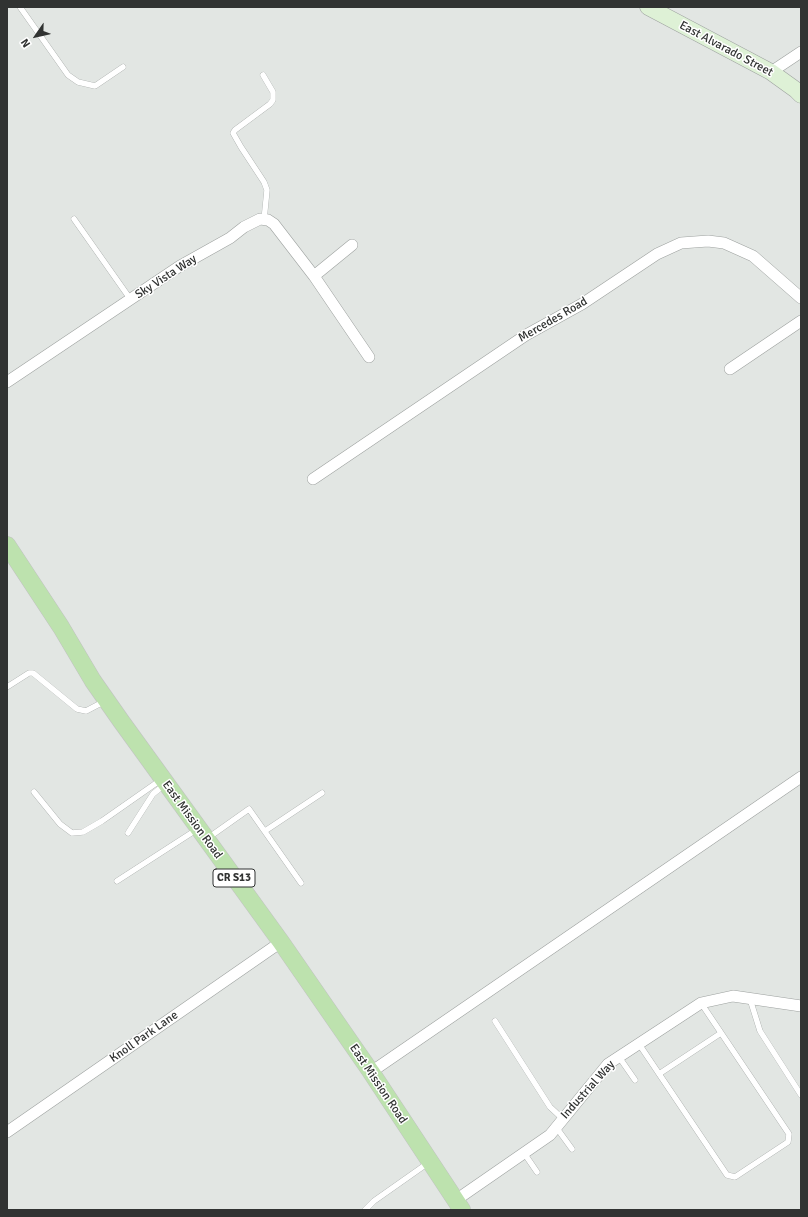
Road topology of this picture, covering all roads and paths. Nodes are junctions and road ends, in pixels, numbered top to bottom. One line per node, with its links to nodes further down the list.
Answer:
1 (20, 7): 4 (lane)
2 (648, 7): 5 (street, East Alvarado Street)
3 (801, 52): 5 (street)
4 (123, 67)
5 (771, 72): 7 (street, East Alvarado Street)
6 (263, 75): 9 (lane)
7 (801, 95)
8 (74, 219): 13 (lane)
9 (264, 220): 11 (street); 13 (street, Sky Vista Way)
10 (352, 245): 11 (street)
11 (314, 276): 15 (street)
12 (801, 298): 18 (street, Mercedes Road)
13 (131, 300): 17 (street, Sky Vista Way)
14 (801, 322): 16 (street)
15 (369, 356)
16 (730, 369)
17 (7, 382)
18 (313, 479)
19 (7, 545): 21 (main road, East Mission Road / CR S13)
20 (7, 687): 21 (lane)
21 (107, 700): 23 (main road, East Mission Road / CR S13)
22 (801, 776): 39 (street)
23 (164, 781): 24 (lane); 27 (lane); 28 (main road, East Mission Road / CR S13)
24 (34, 792)
25 (322, 793): 26 (lane)
26 (265, 831): 28 (lane); 30 (lane)
27 (128, 833)
28 (202, 834): 29 (lane); 31 (main road, East Mission Road / CR S13)
29 (117, 881)
30 (301, 883)
31 (281, 942): 39 (main road, East Mission Road / CR S13); 44 (street, Knoll Park Lane)
32 (750, 998): 33 (street, Industrial Way); 34 (street, Industrial Way); 42 (lane)
33 (701, 1003): 36 (lane); 37 (street, Industrial Way)
34 (801, 1006)
35 (495, 1021): 43 (lane)
36 (721, 1033): 40 (lane); 40 (lane)
37 (639, 1044): 38 (street, Industrial Way); 40 (lane)
38 (619, 1057): 41 (lane); 43 (street, Industrial Way)
39 (371, 1072): 47 (main road, East Mission Road / CR S13)
40 (659, 1074)
41 (635, 1080)
42 (801, 1096)
43 (559, 1123): 45 (lane); 46 (street, Industrial Way)
44 (7, 1132)
45 (572, 1149)
46 (524, 1153): 48 (lane); 49 (street, Industrial Way)
47 (430, 1161): 49 (main road, East Mission Road / CR S13); 50 (lane)
48 (537, 1172)
49 (459, 1205)
50 (364, 1210)

